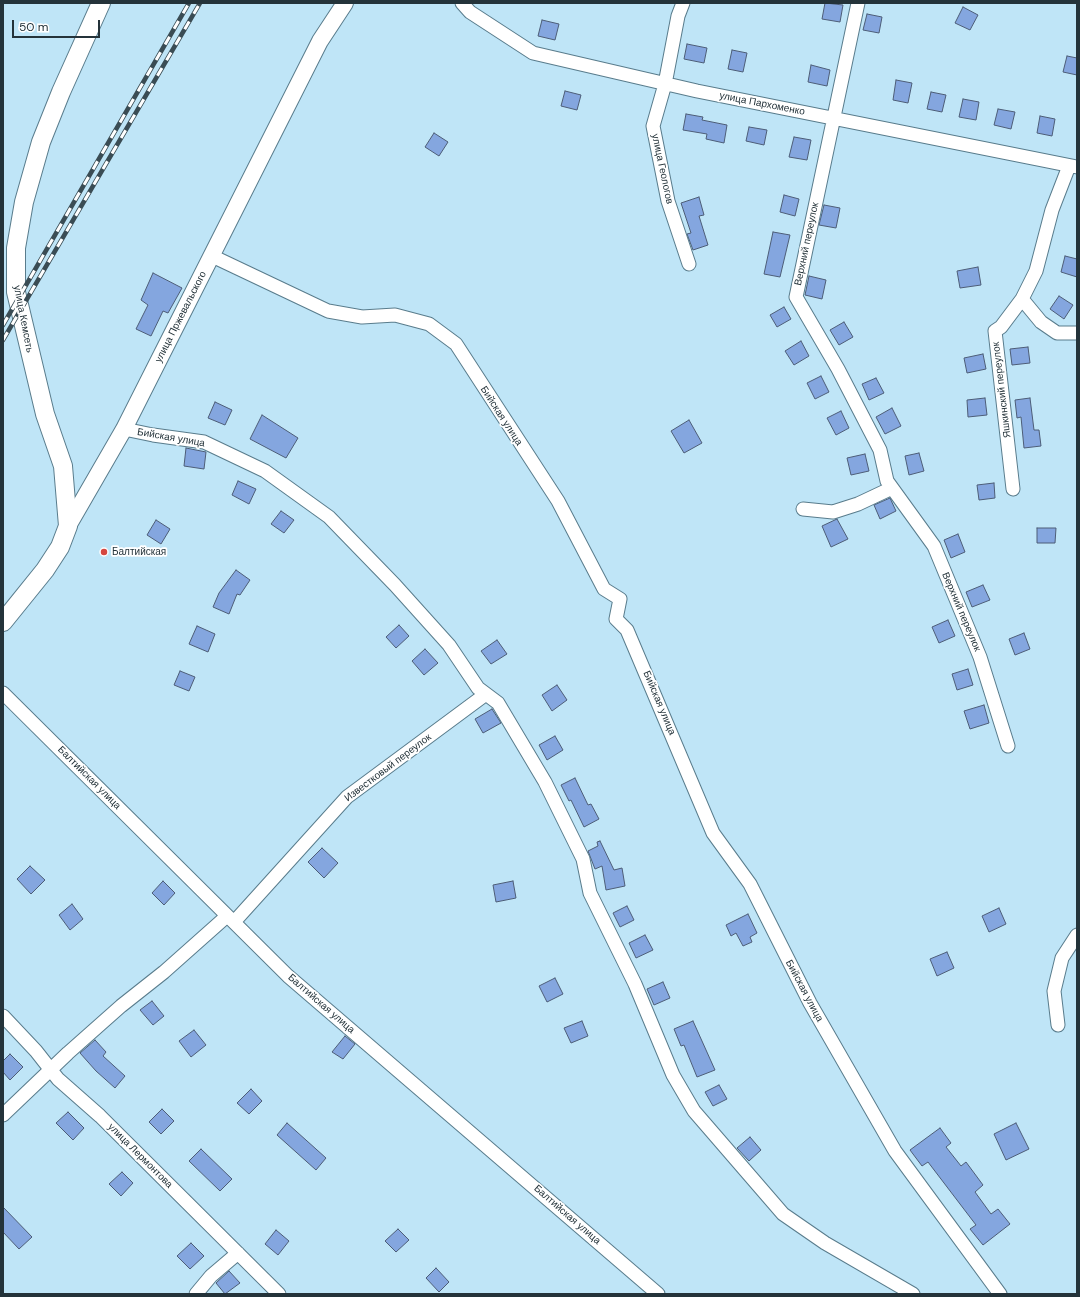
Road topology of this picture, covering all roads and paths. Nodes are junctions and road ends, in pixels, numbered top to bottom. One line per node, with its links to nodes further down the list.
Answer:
1 (101, 3): 17 (main road, улица Кемсеть)
2 (345, 3): 9 (street, улица Пржевальского)
3 (462, 3): 6 (street, улица Пархоменко)
4 (683, 3): 6 (street, улица Геологов)
5 (858, 3): 7 (street, Верхний переулок)
6 (665, 84): 7 (street, улица Пархоменко); 10 (street, улица Геологов)
7 (833, 119): 8 (street, улица Пархоменко); 14 (street, Верхний переулок)
8 (1073, 167): 11 (street, Яшкинский переулок)
9 (212, 256): 13 (street, улица Пржевальского); 33 (street, Бийская улица)
10 (689, 264)
11 (1022, 299): 12 (street); 15 (street, Яшкинский переулок)
12 (1077, 333)
13 (124, 429): 17 (street, улица Пржевальского); 20 (street, Бийская улица)
14 (892, 488): 16 (street); 21 (street, Верхний переулок)
15 (1013, 489)
16 (803, 508)
17 (68, 526): 18 (main road, улица Пржевальского)
18 (3, 622)
19 (3, 693): 22 (street, Балтийская улица)
20 (486, 694): 22 (street, Известковый переулок); 32 (street, Бийская улица)
21 (1008, 746)
22 (231, 919): 26 (street, Известковый переулок); 31 (street, Балтийская улица)
23 (1077, 936): 25 (street)
24 (3, 1016): 26 (street, улица Лермонтова)
25 (1058, 1025)
26 (51, 1068): 27 (street, Известковый переулок); 28 (street, улица Лермонтова)
27 (3, 1115)
28 (238, 1253): 29 (street); 30 (street, улица Лермонтова)
29 (196, 1294)
30 (279, 1294)
31 (658, 1294)
32 (913, 1294)
33 (1000, 1294)

